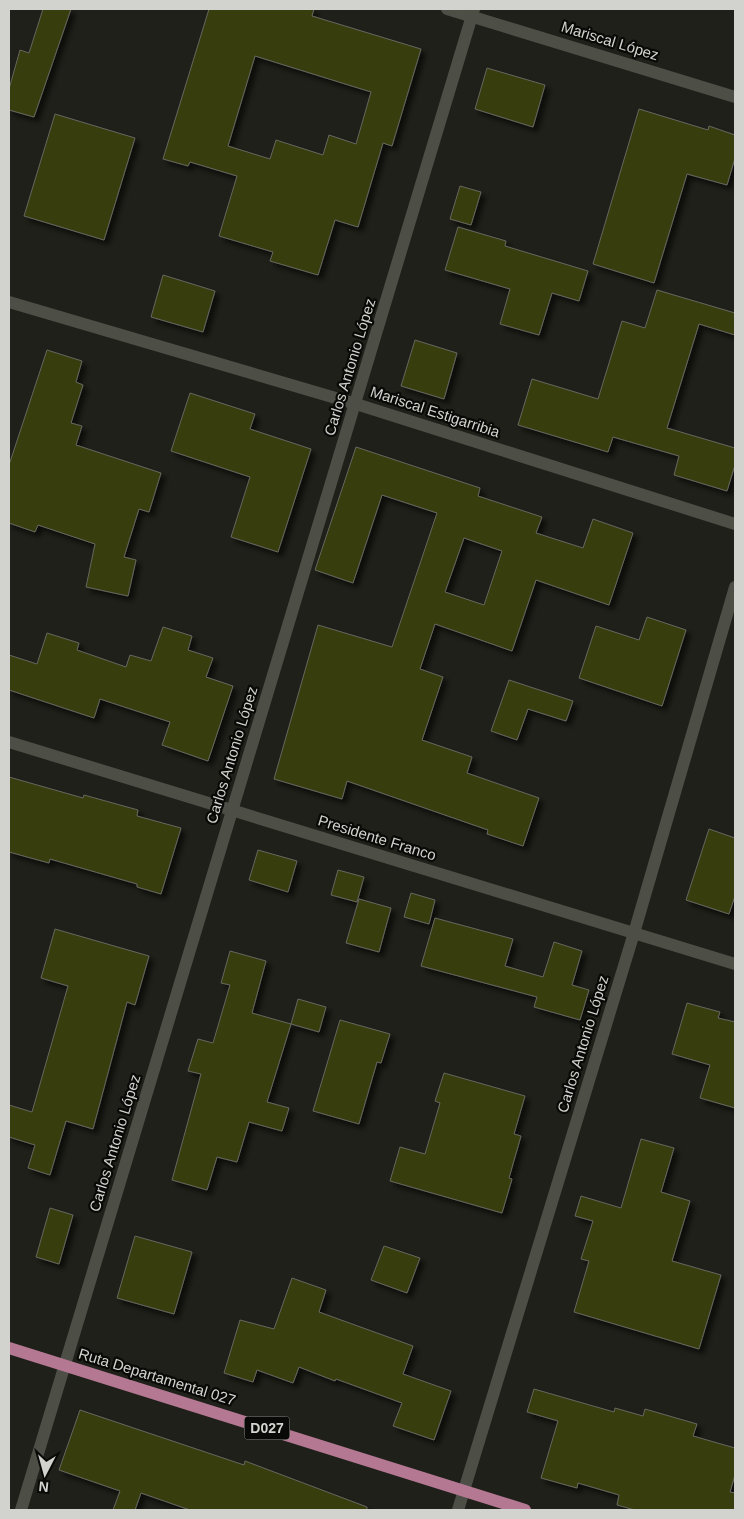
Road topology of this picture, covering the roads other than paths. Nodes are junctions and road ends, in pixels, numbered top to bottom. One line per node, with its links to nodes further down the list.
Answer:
1 (447, 9): 2 (street, Mariscal López)
2 (472, 12): 3 (street, Mariscal López); 5 (street, Carlos Antonio López)
3 (735, 97)
4 (9, 302): 5 (street, Mariscal Estigarribia)
5 (356, 404): 6 (street, Mariscal Estigarribia); 9 (street, Carlos Antonio López)
6 (735, 524)
7 (735, 587): 10 (street, Carlos Antonio López)
8 (9, 742): 9 (street, Presidente Franco)
9 (232, 810): 10 (street, Presidente Franco); 13 (street, Carlos Antonio López)
10 (634, 933): 11 (street, Presidente Franco); 14 (street, Carlos Antonio López)
11 (735, 964)
12 (9, 1348): 13 (main road, Ruta Departamental 027 / D027)
13 (65, 1365): 14 (main road, Ruta Departamental 027 / D027); 15 (street, Carlos Antonio López)
14 (464, 1490): 16 (street, Carlos Antonio López); 17 (main road, Ruta Departamental 027 / D027)
15 (21, 1510)
16 (458, 1510)
17 (525, 1510)

